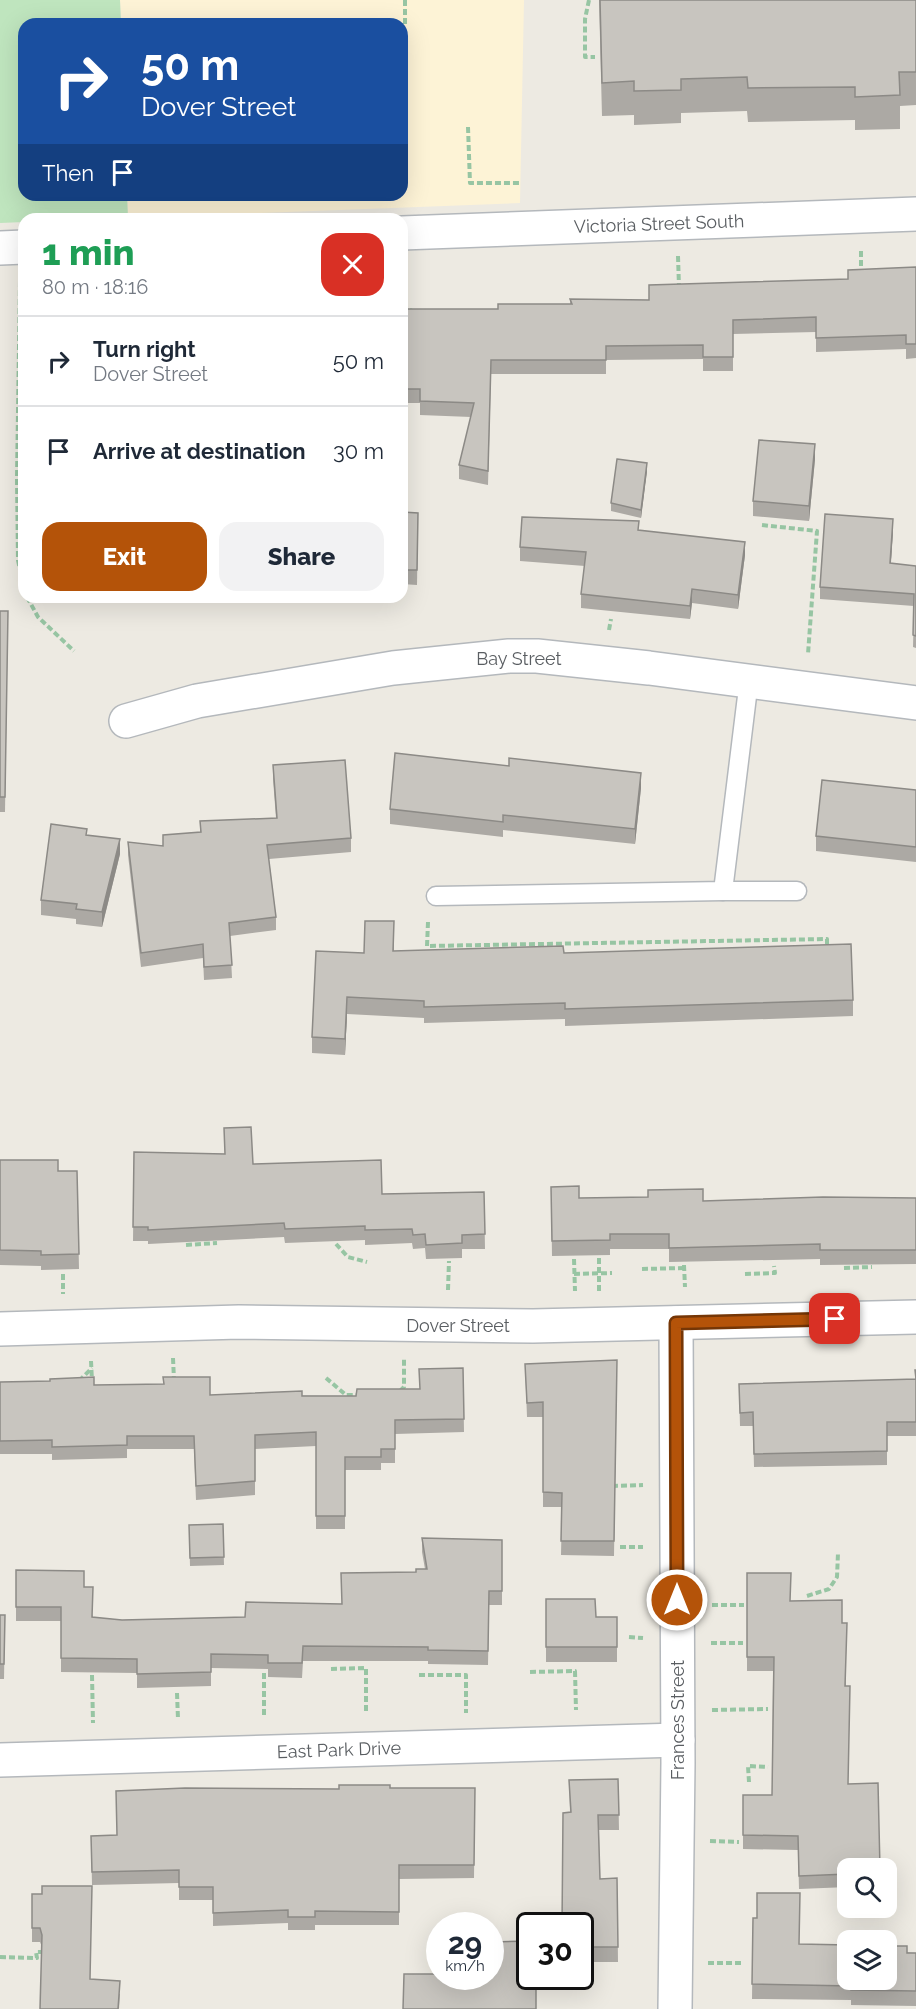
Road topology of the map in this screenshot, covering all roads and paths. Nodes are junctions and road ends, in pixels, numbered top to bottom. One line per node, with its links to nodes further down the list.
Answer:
1 (405, 0): 3 (path)
2 (589, 0): 4 (path)
3 (405, 18)
4 (595, 57)
5 (468, 127): 6 (path)
6 (520, 183)
7 (916, 214): 8 (street, Victoria Street South)
8 (408, 233)
9 (678, 245): 13 (path)
10 (15, 247): 17 (path)
11 (861, 249): 12 (path)
12 (861, 280)
13 (680, 292)
14 (408, 308): 15 (path)
15 (415, 317)
16 (762, 525): 20 (path)
17 (18, 560)
18 (30, 603): 19 (path)
19 (74, 651)
20 (808, 660)
21 (749, 680): 22 (street, Bay Street); 23 (street, Bay Street); 24 (lane)
22 (916, 703)
23 (126, 721)
24 (723, 891): 25 (lane); 26 (lane)
25 (797, 891)
26 (436, 896): 36 (path)
27 (798, 939): 28 (path); 37 (path); 38 (path); 48 (path)
28 (748, 940): 31 (path); 41 (path)
29 (690, 941): 30 (path); 32 (path); 43 (path)
30 (716, 941): 31 (path); 39 (path)
31 (723, 941): 40 (path)
32 (620, 943): 34 (path); 45 (path)
33 (538, 944): 34 (path); 35 (path); 42 (path)
34 (592, 944): 47 (path)
35 (485, 945): 36 (path); 44 (path)
36 (454, 946): 46 (path)
37 (801, 947)
38 (795, 948)
39 (716, 950)
40 (723, 950)
41 (748, 950)
42 (538, 951)
43 (690, 951)
44 (485, 953)
45 (621, 953)
46 (455, 954)
47 (592, 954)
48 (827, 956)
49 (217, 1243): 51 (path)
50 (336, 1244): 55 (path)
51 (186, 1245)
52 (599, 1258): 62 (path)
53 (574, 1259): 61 (path)
54 (448, 1261): 65 (path)
55 (367, 1262)
56 (774, 1266): 63 (path)
57 (872, 1267): 58 (path)
58 (844, 1268)
59 (642, 1269): 64 (path)
60 (612, 1273): 62 (path)
61 (574, 1274): 62 (path); 67 (path)
62 (599, 1274): 66 (path)
63 (744, 1274)
64 (685, 1291)
65 (448, 1295)
66 (599, 1295)
67 (575, 1296)
68 (916, 1317): 69 (street, Dover Street)
69 (676, 1323): 70 (street, Dover Street); 103 (street, Frances Street)
70 (0, 1329)
71 (404, 1348): 80 (path)
72 (173, 1354): 77 (path)
73 (91, 1357): 74 (path)
74 (92, 1368): 76 (path); 78 (path)
75 (326, 1377): 79 (path)
76 (92, 1384)
77 (174, 1384)
78 (78, 1385)
79 (366, 1395)
80 (397, 1395)
81 (647, 1485): 82 (path)
82 (602, 1486)
83 (838, 1553): 84 (path)
84 (807, 1596)
85 (707, 1605): 86 (path)
86 (744, 1605)
87 (743, 1642): 88 (path)
88 (706, 1643)
89 (331, 1669): 99 (path)
90 (530, 1672): 97 (path)
91 (264, 1673): 100 (path)
92 (419, 1675): 98 (path)
93 (92, 1676): 102 (path)
94 (177, 1693): 101 (path)
95 (768, 1709): 96 (path)
96 (706, 1710)
97 (576, 1717)
98 (466, 1720)
99 (366, 1723)
100 (265, 1726)
101 (178, 1729)
102 (93, 1731)
103 (678, 1740): 104 (street, East Park Drive); 113 (street, Frances Street)
104 (0, 1760)
105 (768, 1767): 106 (path)
106 (749, 1782)
107 (705, 1841): 108 (path)
108 (740, 1842)
109 (58, 1952): 110 (path)
110 (0, 1957)
111 (704, 1963): 112 (path)
112 (744, 1963)
113 (675, 2009)

